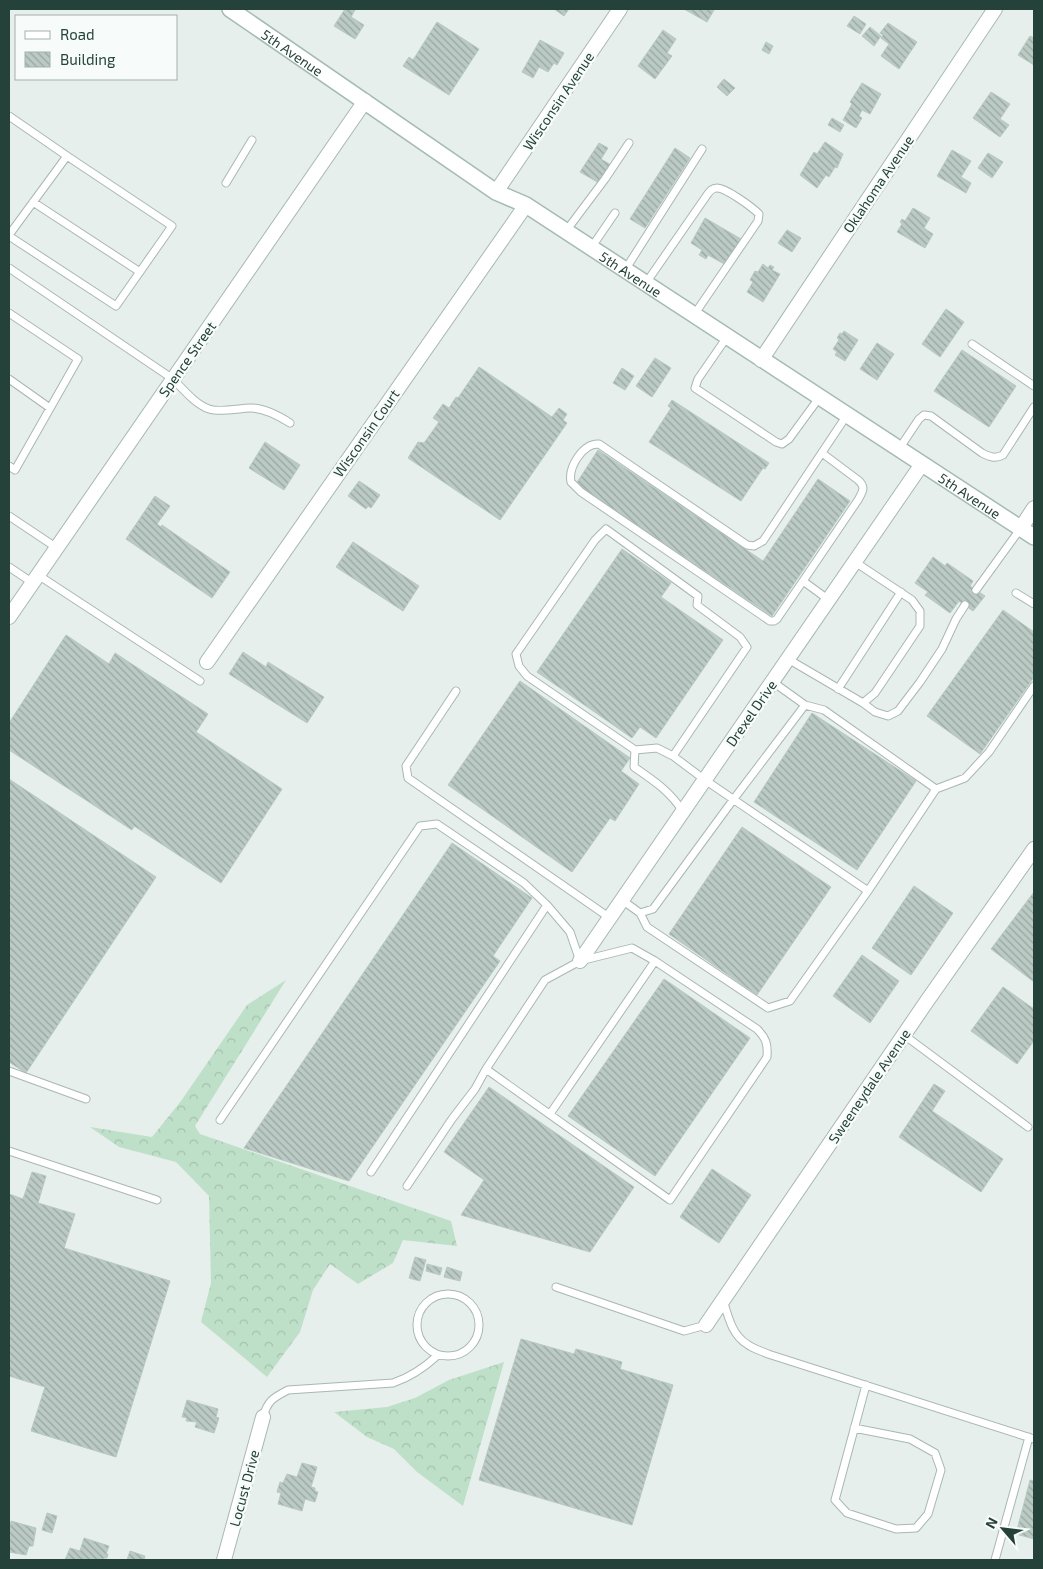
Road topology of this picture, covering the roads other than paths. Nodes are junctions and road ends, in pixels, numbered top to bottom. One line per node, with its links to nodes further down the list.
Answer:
1 (620, 9): 11 (street, Wisconsin Avenue)
2 (995, 9): 26 (street, Oklahoma Avenue)
3 (240, 11): 4 (main road, 5th Avenue)
4 (365, 101): 11 (main road, 5th Avenue); 28 (street, Spence Street)
5 (9, 116): 9 (lane)
6 (252, 140): 10 (lane)
7 (629, 143): 15 (lane)
8 (702, 149): 19 (lane)
9 (67, 156): 12 (lane); 20 (lane)
10 (226, 183)
11 (496, 192): 13 (main road, 5th Avenue)
12 (33, 202): 16 (lane); 20 (lane)
13 (526, 205): 15 (main road, 5th Avenue); 56 (street, Wisconsin Court)
14 (615, 213): 17 (lane)
15 (566, 231): 17 (main road, 5th Avenue)
16 (9, 235): 20 (lane)
17 (590, 248): 19 (main road, 5th Avenue)
18 (9, 268): 28 (lane)
19 (624, 270): 21 (main road, 5th Avenue)
20 (140, 272)
21 (646, 284): 23 (main road, 5th Avenue); 23 (lane)
22 (9, 313): 31 (lane)
23 (694, 316): 24 (main road, 5th Avenue)
24 (727, 337): 26 (main road, 5th Avenue); 30 (lane)
25 (972, 344): 29 (lane)
26 (761, 360): 30 (main road, 5th Avenue)
27 (9, 379): 31 (lane)
28 (173, 380): 34 (lane); 43 (street, Spence Street)
29 (1034, 386)
30 (819, 398): 33 (main road, 5th Avenue)
31 (50, 408): 38 (lane)
32 (1034, 410): 35 (lane)
33 (847, 415): 35 (main road, 5th Avenue); 36 (lane)
34 (290, 423)
35 (898, 449): 37 (main road, 5th Avenue)
36 (822, 453): 47 (lane); 47 (lane)
37 (922, 464): 41 (main road, 5th Avenue); 44 (street, Drexel Drive)
38 (9, 466)
39 (1034, 508): 41 (street)
40 (9, 516): 43 (lane)
41 (1021, 528): 42 (main road, 5th Avenue); 48 (lane)
42 (1034, 537)
43 (57, 548): 46 (street, Spence Street)
44 (855, 562): 49 (lane); 51 (street, Drexel Drive)
45 (9, 567): 46 (lane)
46 (35, 579): 54 (street, Spence Street); 57 (lane)
47 (803, 581): 51 (lane)
48 (976, 590)
49 (901, 592): 60 (lane); 62 (lane)
50 (1016, 593): 52 (lane)
51 (829, 600): 55 (street, Drexel Drive)
52 (1034, 604)
53 (965, 605): 62 (lane)
54 (9, 618)
55 (788, 659): 58 (street, Drexel Drive); 60 (lane)
56 (207, 662)
57 (200, 681)
58 (773, 682): 63 (lane); 66 (street, Drexel Drive)
59 (1034, 686): 67 (lane)
60 (838, 689): 62 (lane)
61 (456, 691): 75 (lane)
62 (863, 703)
63 (805, 705): 67 (lane); 68 (lane)
64 (635, 750): 65 (lane); 65 (lane); 69 (lane)
65 (673, 756): 66 (lane)
66 (705, 780): 68 (lane); 69 (street, Drexel Drive)
67 (936, 789): 71 (lane)
68 (733, 800): 71 (lane); 74 (lane)
69 (683, 812): 72 (street, Drexel Drive)
70 (1034, 849): 78 (street, Sweeneydale Avenue)
71 (868, 891): 74 (lane)
72 (622, 900): 74 (lane); 75 (street, Drexel Drive)
73 (547, 905): 76 (lane); 83 (lane); 86 (lane)
74 (640, 914)
75 (610, 918): 76 (street, Drexel Drive)
76 (580, 961): 77 (lane); 79 (lane)
77 (655, 961): 82 (lane); 82 (lane)
78 (904, 1036): 84 (lane); 90 (street, Sweeneydale Avenue)
79 (486, 1069): 82 (lane); 87 (lane)
80 (9, 1071): 81 (lane)
81 (86, 1098)
82 (550, 1114)
83 (220, 1120)
84 (1028, 1127)
85 (9, 1151): 88 (lane)
86 (371, 1172)
87 (407, 1186)
88 (157, 1200)
89 (556, 1287): 91 (lane)
90 (723, 1300): 91 (street, Sweeneydale Avenue); 93 (lane)
91 (706, 1325)
92 (438, 1355): 92 (lane); 94 (lane)
93 (866, 1385): 95 (lane); 96 (lane)
94 (263, 1417): 97 (street, Locust Drive)
95 (854, 1428): 95 (lane)
96 (1032, 1438): 98 (lane)
97 (224, 1560)
98 (994, 1560)

